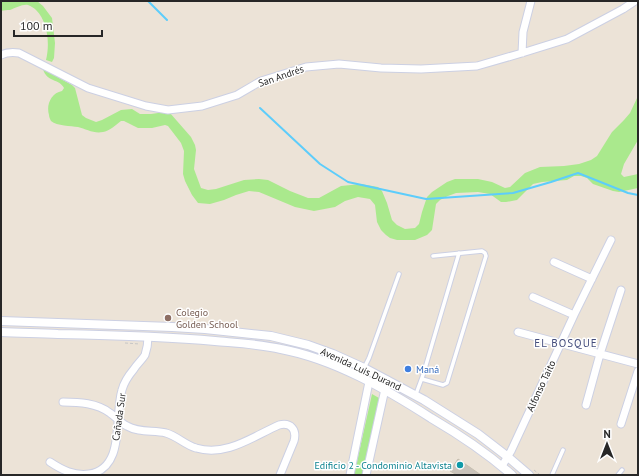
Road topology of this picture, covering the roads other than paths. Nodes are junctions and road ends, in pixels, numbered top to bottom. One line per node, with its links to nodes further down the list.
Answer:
1 (530, 1): 3 (street)
2 (635, 1): 3 (street, San Andrés)
3 (522, 54): 4 (street, San Andrés)
4 (1, 55)
5 (611, 240): 10 (street, Alfonso Taito)
6 (459, 254): 7 (lane); 23 (lane); 23 (lane)
7 (433, 256)
8 (554, 262): 10 (street)
9 (399, 274): 21 (lane)
10 (592, 279): 13 (street, Alfonso Taito)
11 (621, 290): 19 (street)
12 (533, 298): 13 (street)
13 (574, 315): 18 (street, Alfonso Taito)
14 (1, 321): 21 (street, Avenida Luis Durand)
15 (1, 332): 17 (street, Avenida Luis Durand)
16 (518, 332): 18 (street)
17 (148, 340): 25 (street, Avenida Luis Durand); 30 (street, Cañada Sur)
18 (561, 344): 19 (street); 33 (street, Alfonso Taito)
19 (600, 354): 20 (street); 29 (street)
20 (638, 364)
21 (364, 368): 24 (street, Avenida Luis Durand)
22 (638, 371): 31 (street)
23 (422, 379): 27 (lane)
24 (387, 380): 25 (street); 26 (street); 27 (street, Avenida Luis Durand)
25 (369, 382): 26 (street, Avenida Luis Durand); 39 (street)
26 (384, 390): 35 (street, Avenida Luis Durand); 40 (street)
27 (415, 396): 33 (street, Avenida Luis Durand)
28 (63, 402): 30 (street)
29 (586, 405)
30 (118, 420): 34 (street, Cañada Sur); 38 (street)
31 (621, 424)
32 (563, 450): 42 (lane)
33 (508, 457): 35 (street, Alfonso Taito); 37 (street, Avenida Luis Durand)
34 (50, 462)
35 (502, 466): 41 (street, Avenida Luis Durand)
36 (622, 470): 43 (lane)
37 (530, 471)
38 (280, 475)
39 (350, 475)
40 (366, 475)
41 (512, 475)
42 (552, 475)
43 (618, 475)

